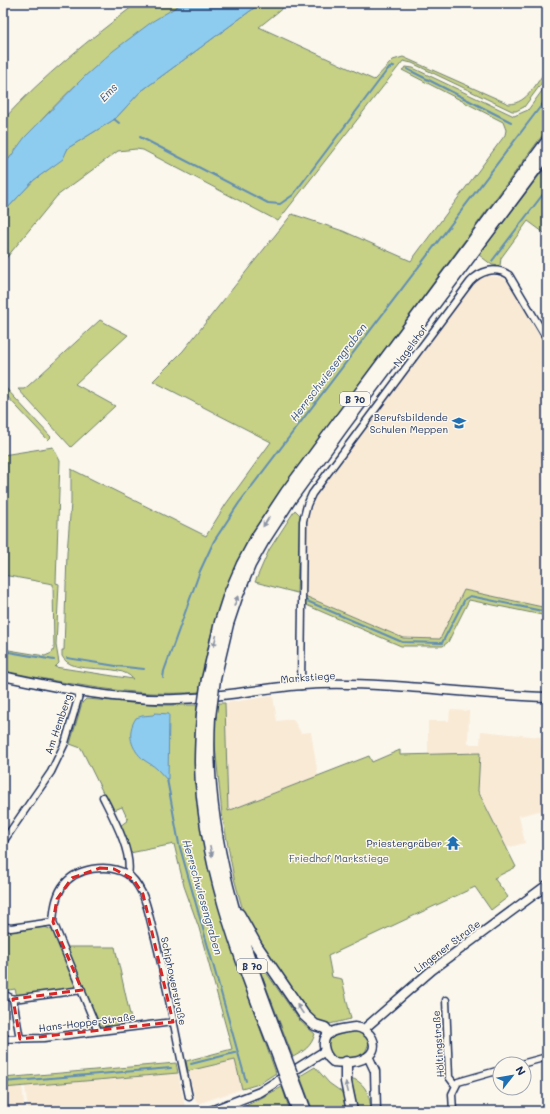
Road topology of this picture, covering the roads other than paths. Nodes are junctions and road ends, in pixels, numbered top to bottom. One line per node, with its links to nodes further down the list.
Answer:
1 (547, 141): 5 (highway, B 70, one-way to 5)
2 (547, 154): 5 (highway, B 70, one-way to 2)
3 (547, 339): 6 (street, Nagelshof)
4 (3, 676): 7 (street, Markstiege)
5 (211, 679): 9 (highway, B 70, bridge)
6 (301, 686): 7 (street, Markstiege); 8 (street, Markstiege)
7 (80, 692): 11 (street, Am Hemberg)
8 (544, 697)
9 (206, 716): 13 (highway, B 70); 27 (highway, B 70, one-way to 27)
10 (103, 797): 12 (street)
11 (3, 842)
12 (128, 875): 15 (street); 21 (street, Schiphowerstraße)
13 (225, 881): 24 (highway, one-way to 13); 27 (highway, B 70)
14 (547, 886): 22 (street, Lingener Straße)
15 (53, 922): 16 (street); 17 (street)
16 (3, 926)
17 (82, 990): 19 (street); 23 (street)
18 (3, 994): 19 (street)
19 (13, 999): 26 (street)
20 (446, 1000): 34 (street, Höltingstraße)
21 (173, 1022): 23 (street, Hans-Hoppe-Straße); 36 (street, Schiphowerstraße)
22 (364, 1029): 24 (street); 29 (street)
23 (98, 1031): 26 (street, Hans-Hoppe-Straße)
24 (329, 1033): 28 (street)
25 (3, 1039): 26 (street, Hans-Hoppe-Straße)
26 (20, 1039)
27 (279, 1051): 35 (highway, B 70, bridge)
28 (324, 1051): 32 (street); 37 (street)
29 (368, 1056): 32 (street); 41 (street)
30 (547, 1057): 31 (street)
31 (532, 1061)
32 (346, 1062): 40 (highway, one-way to 32)
33 (492, 1072): 34 (street, Höltingstraße)
34 (455, 1085): 42 (street, Höltingstraße)
35 (295, 1094): 38 (highway, B 70); 39 (highway, B 70)
36 (189, 1097)
37 (211, 1111)
38 (298, 1111)
39 (306, 1111)
40 (352, 1111)
41 (376, 1111)
42 (453, 1111)

